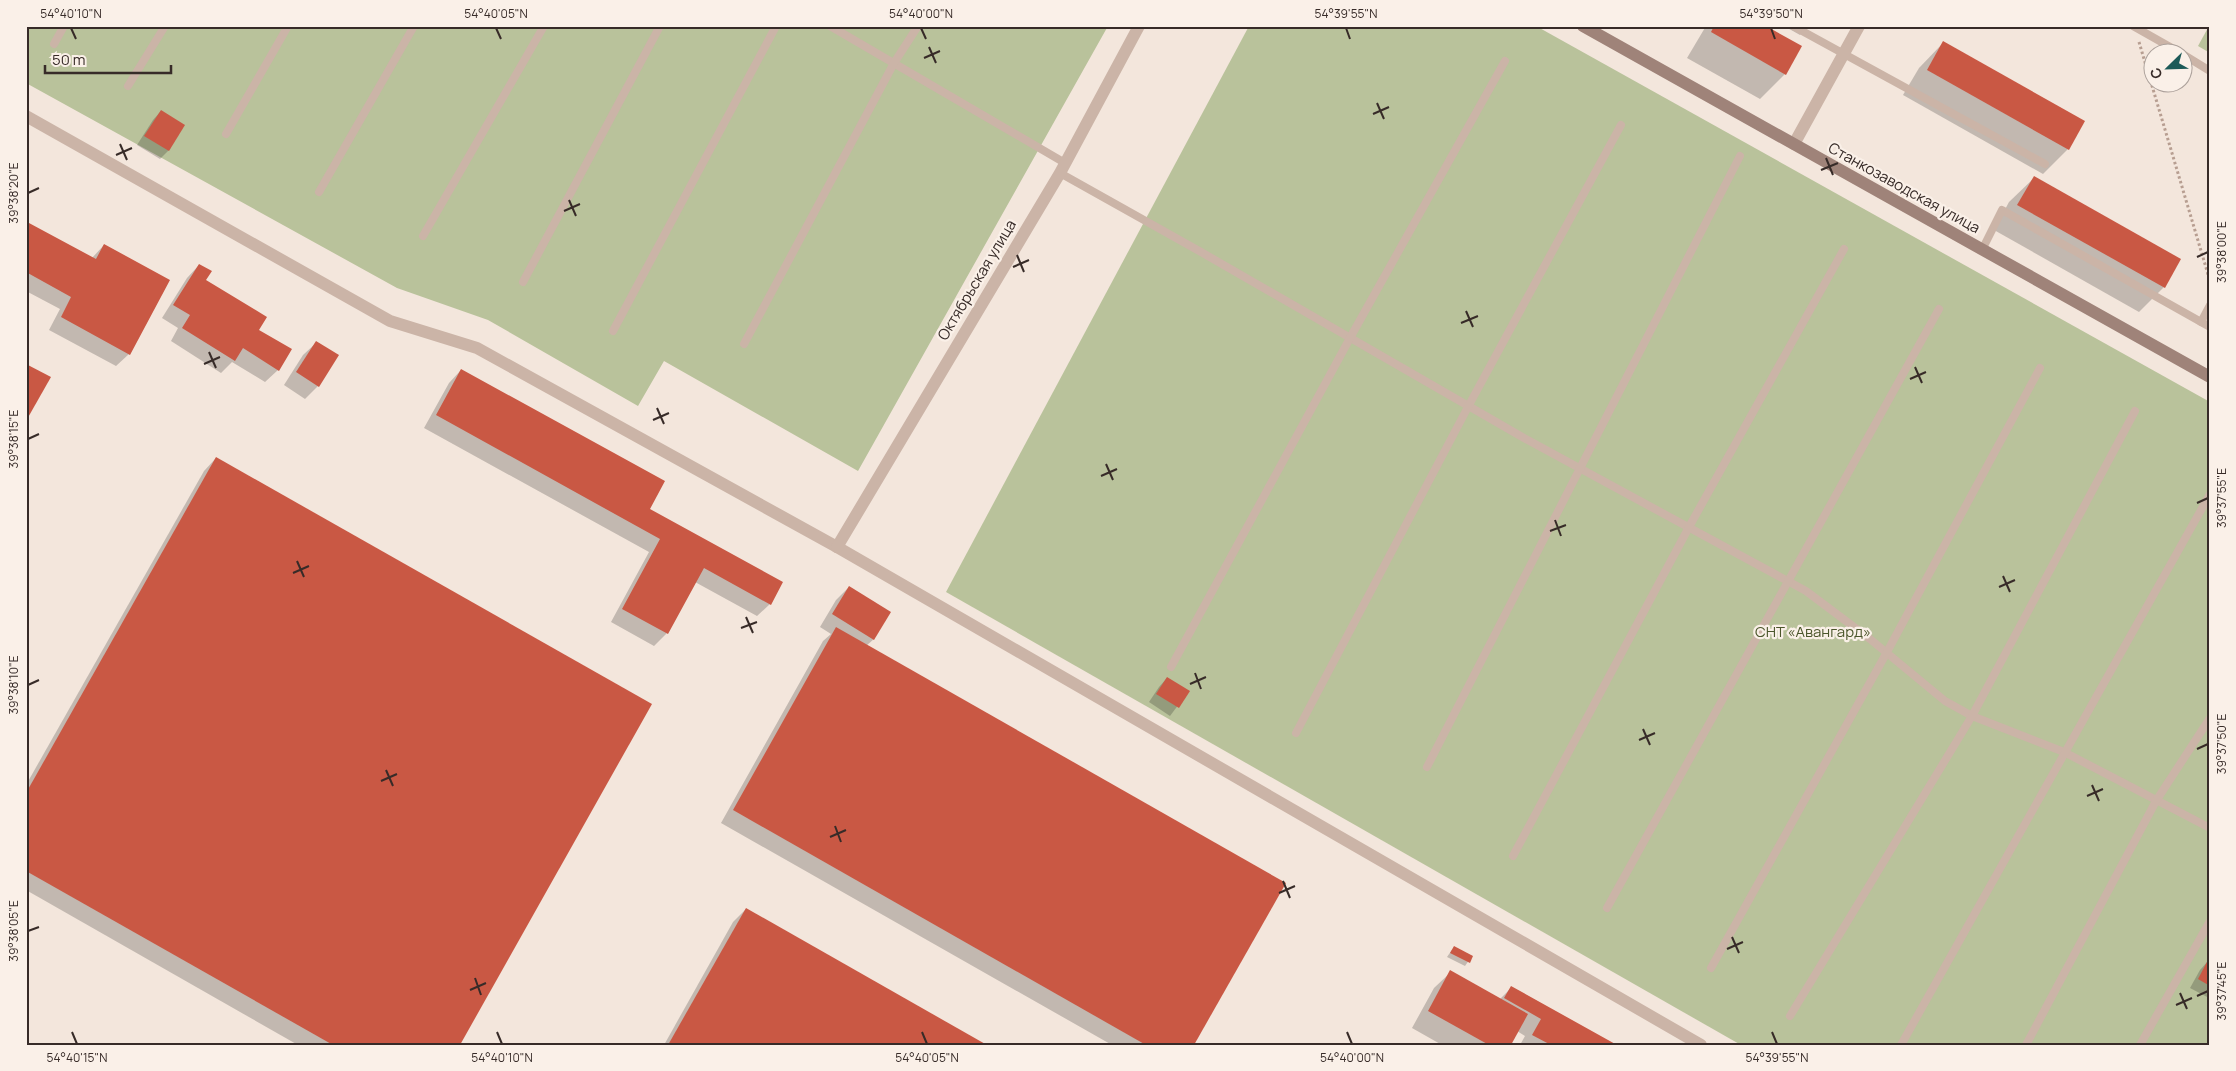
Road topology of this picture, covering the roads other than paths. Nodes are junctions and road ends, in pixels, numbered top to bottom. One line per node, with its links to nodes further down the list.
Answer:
1 (64, 26): 16 (lane)
2 (166, 26): 22 (lane)
3 (288, 26): 25 (lane)
4 (414, 26): 30 (lane)
5 (544, 26): 31 (lane)
6 (660, 26): 34 (lane)
7 (776, 26): 39 (lane)
8 (830, 26): 20 (lane)
9 (918, 26): 20 (lane)
10 (1139, 26): 29 (street, Октябрьская улица)
11 (1583, 26): 26 (street, Станкозаводская улица)
12 (1793, 26): 17 (lane)
13 (1859, 26): 17 (street)
14 (2134, 27): 15 (lane)
15 (2160, 42)
16 (54, 44)
17 (1844, 54): 26 (street); 28 (lane)
18 (1505, 61): 40 (lane)
19 (2194, 61): 21 (lane)
20 (894, 64): 29 (lane); 41 (lane)
21 (2210, 70)
22 (128, 86)
23 (26, 116): 49 (street)
24 (1621, 125): 44 (lane)
25 (226, 134)
26 (1794, 144): 33 (street, Станкозаводская улица)
27 (1740, 156): 46 (lane)
28 (2046, 164)
29 (1062, 168): 40 (lane); 49 (street, Октябрьская улица)
30 (319, 192)
31 (423, 236)
32 (1844, 249): 48 (lane)
33 (1982, 250): 37 (lane); 43 (street, Станкозаводская улица)
34 (524, 282)
35 (2210, 305): 37 (lane)
36 (1939, 309): 50 (lane)
37 (2201, 322): 38 (lane)
38 (2210, 328)
39 (613, 330)
40 (1350, 338): 44 (lane); 52 (lane)
41 (744, 344)
42 (2040, 368): 51 (lane)
43 (2210, 377)
44 (1469, 405): 46 (lane); 55 (lane)
45 (2135, 411): 53 (lane)
46 (1579, 468): 48 (lane); 57 (lane)
47 (2210, 494): 56 (lane)
48 (1689, 527): 50 (lane); 60 (lane)
49 (837, 547): 65 (street)
50 (1789, 581): 51 (lane); 61 (lane)
51 (1887, 652): 53 (lane); 63 (lane)
52 (1171, 668)
53 (1972, 716): 56 (lane); 64 (lane)
54 (2210, 718): 58 (lane)
55 (1296, 733)
56 (2064, 752): 58 (lane); 66 (lane)
57 (1427, 767)
58 (2156, 801): 59 (lane); 67 (lane)
59 (2210, 828)
60 (1512, 856)
61 (1607, 908)
62 (2210, 920): 68 (lane)
63 (1711, 968)
64 (1790, 1016)
65 (1701, 1045)
66 (1901, 1045)
67 (2026, 1045)
68 (2140, 1045)

